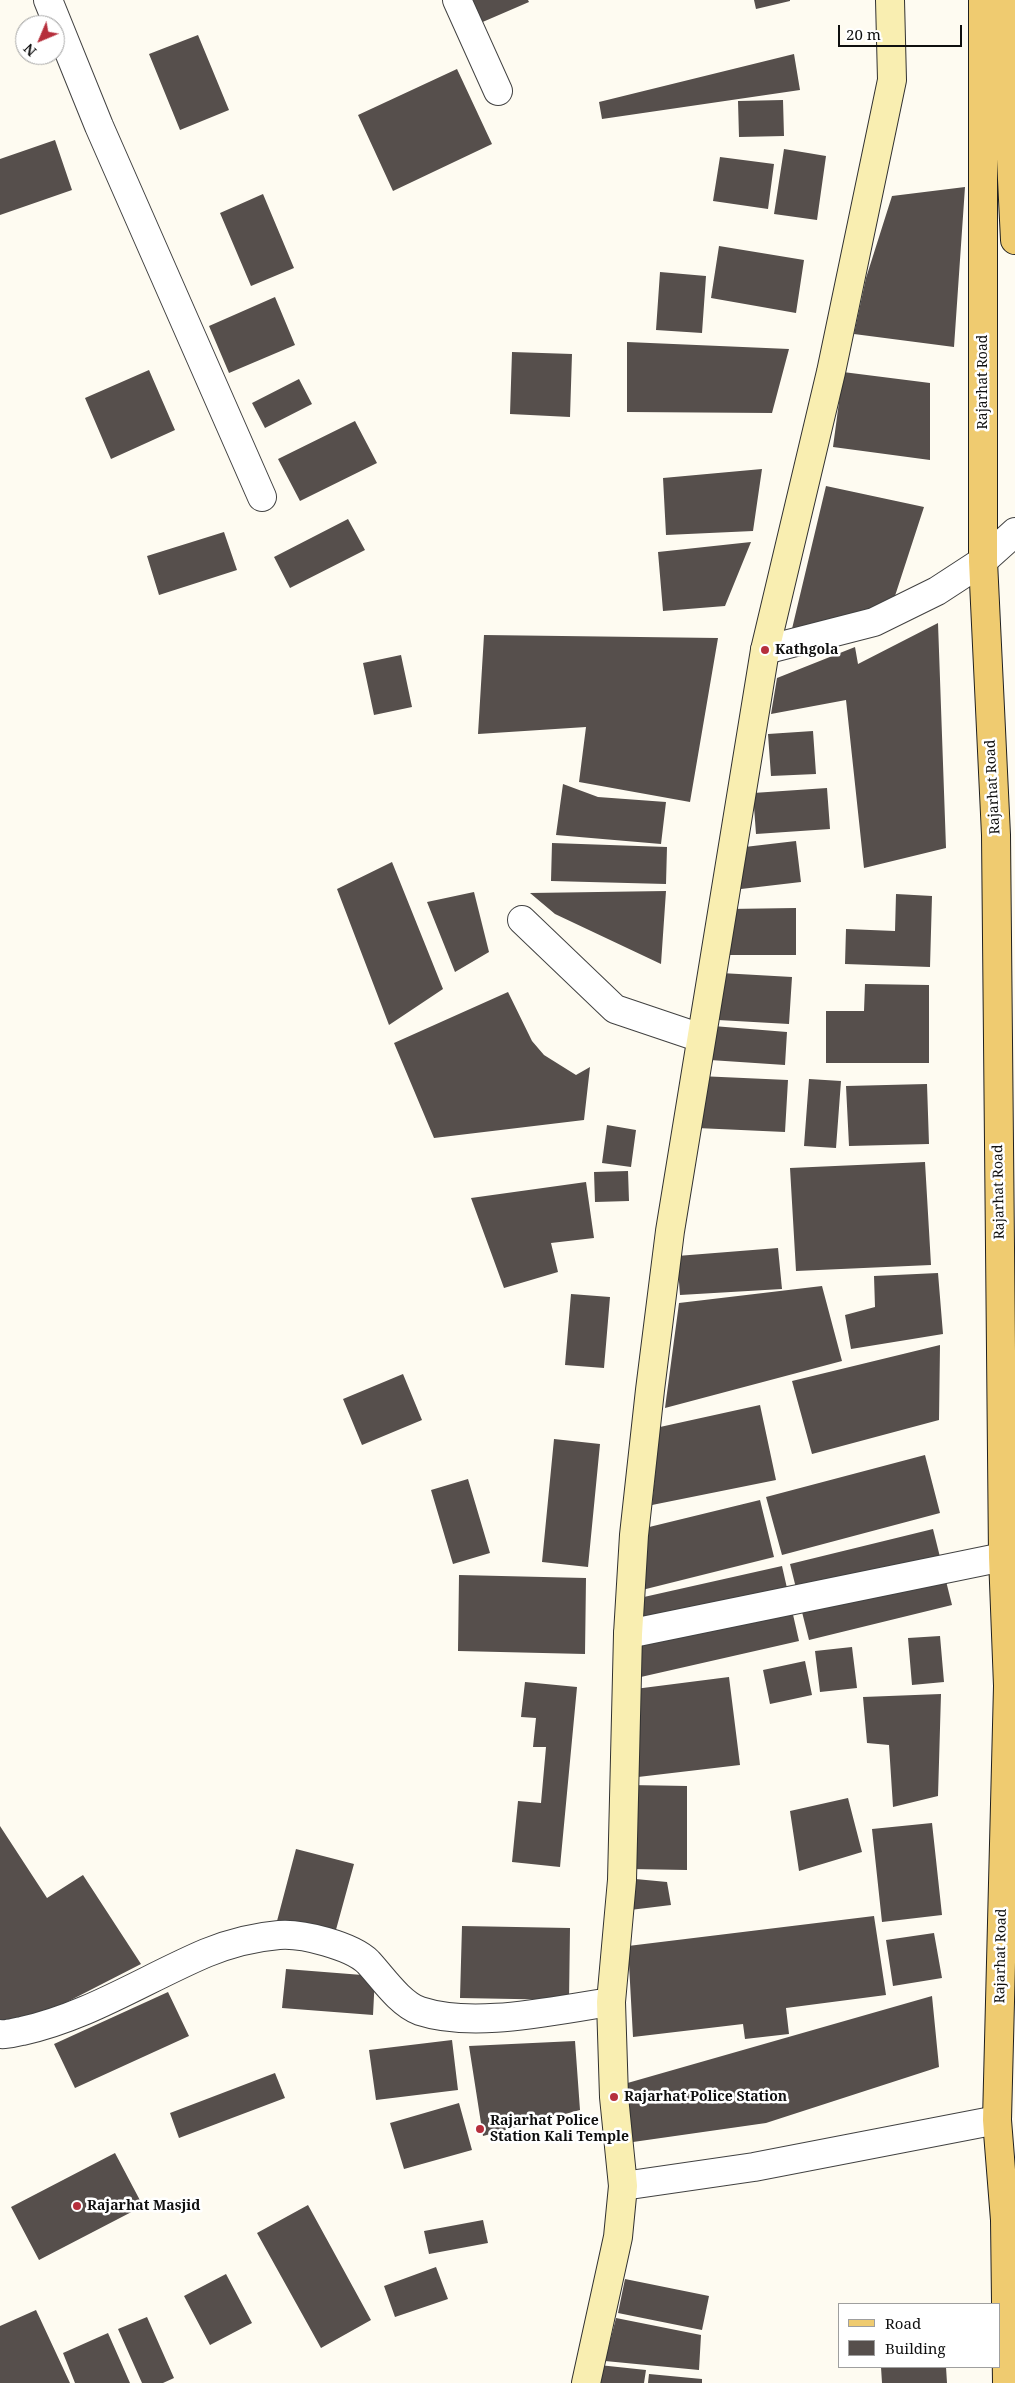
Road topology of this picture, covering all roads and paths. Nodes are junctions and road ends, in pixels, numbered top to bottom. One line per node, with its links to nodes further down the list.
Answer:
1 (48, 0): 8 (street)
2 (458, 0): 6 (street)
3 (890, 0): 11 (street)
4 (983, 0): 10 (main road, Rajarhat Road)
5 (1011, 0): 7 (main road)
6 (498, 91)
7 (1015, 240)
8 (262, 497)
9 (1015, 532): 10 (street)
10 (983, 561): 11 (street); 14 (main road, Rajarhat Road)
11 (765, 650): 13 (street)
12 (522, 920): 13 (street)
13 (701, 1038): 15 (street)
14 (1009, 1555): 15 (street); 18 (main road, Rajarhat Road)
15 (628, 1634): 16 (street)
16 (611, 2002): 17 (street); 19 (street)
17 (0, 2034)
18 (997, 2120): 19 (street); 21 (main road, Rajarhat Road)
19 (622, 2186): 20 (street)
20 (586, 2383)
21 (1007, 2383)

